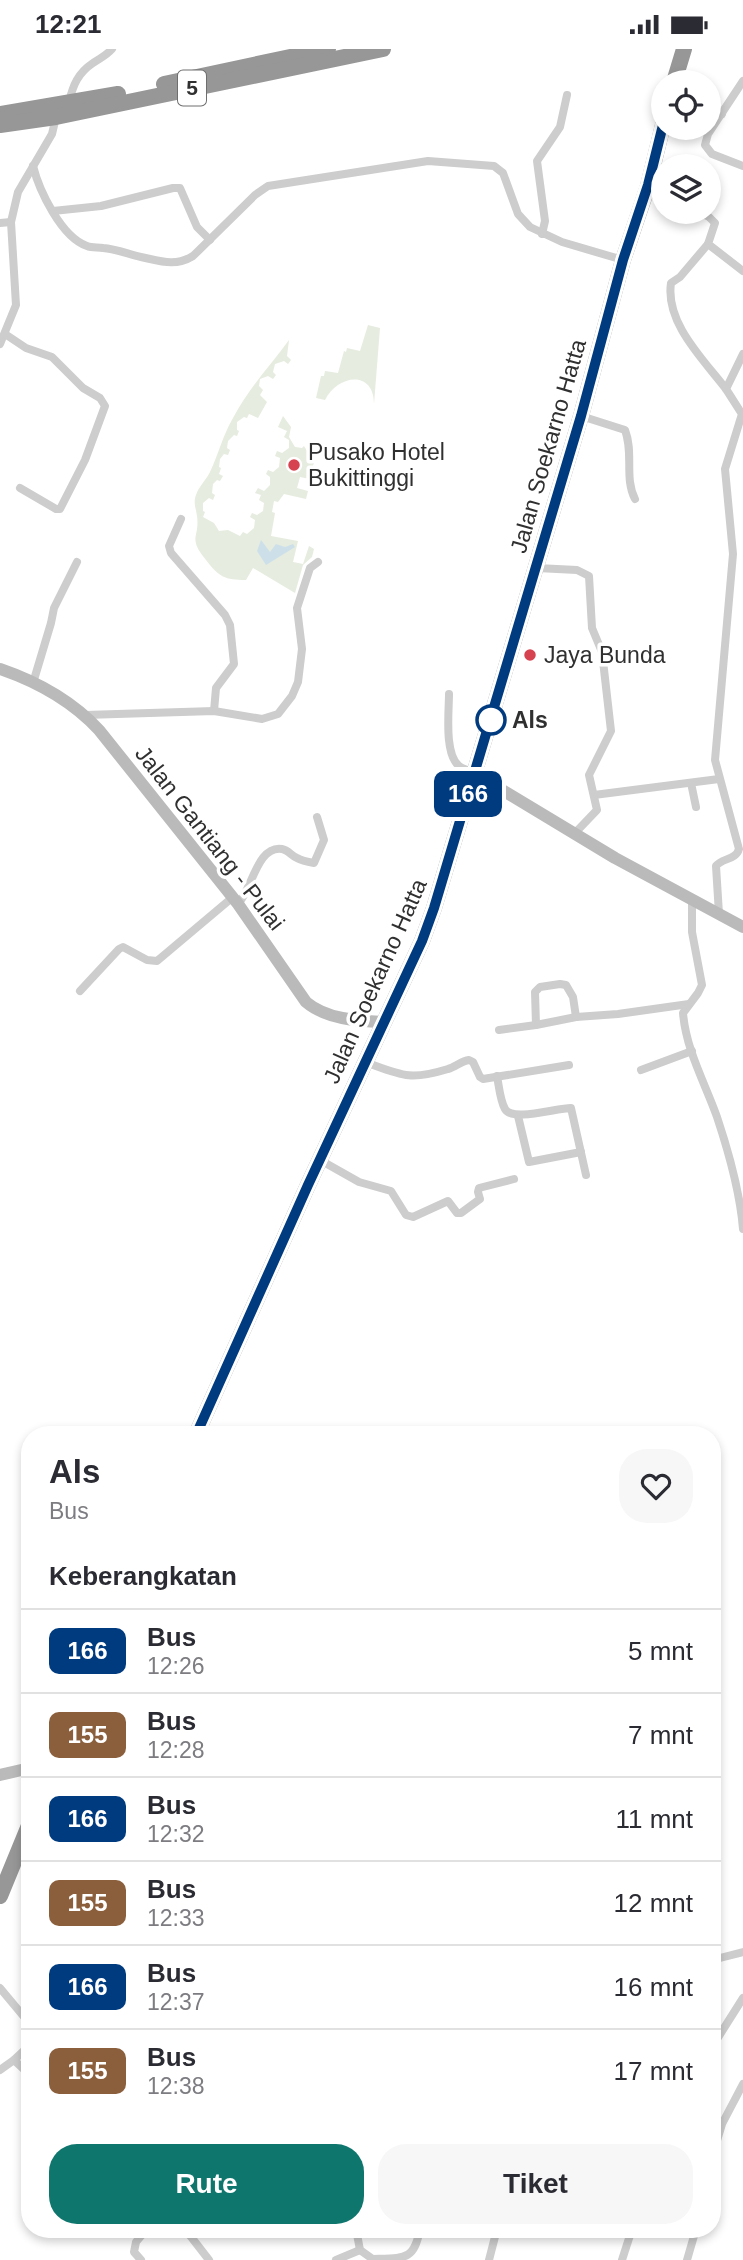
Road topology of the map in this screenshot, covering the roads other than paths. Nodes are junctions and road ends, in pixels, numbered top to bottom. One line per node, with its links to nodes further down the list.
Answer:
1 (112, 49): 9 (street)
2 (328, 49): 7 (highway, 5)
3 (383, 49): 7 (highway, 5)
4 (684, 49): 5 (highway)
5 (678, 70)
6 (743, 81): 11 (street)
7 (192, 83): 9 (highway, 5); 12 (highway, 5)
8 (567, 96): 21 (street)
9 (69, 102): 10 (highway, 5)
10 (0, 114)
11 (722, 114): 15 (street)
12 (56, 117): 13 (highway, 5); 14 (street)
13 (0, 125)
14 (33, 166): 17 (street); 18 (street)
15 (743, 166)
16 (651, 200): 24 (highway, Jalan Soekarno Hatta)
17 (53, 211): 22 (street); 22 (street)
18 (11, 222): 19 (street); 26 (street)
19 (0, 223)
20 (715, 224): 23 (street)
21 (542, 234): 22 (street); 24 (street)
22 (210, 240)
23 (708, 244): 25 (street); 29 (street)
24 (623, 260): 30 (highway, Jalan Soekarno Hatta)
25 (743, 271)
26 (5, 334): 27 (street); 31 (street)
27 (0, 344)
28 (743, 354): 29 (street)
29 (726, 389): 43 (street)
30 (581, 416): 32 (street); 36 (highway, Jalan Soekarno Hatta)
31 (20, 488)
32 (635, 499)
33 (181, 519): 40 (street)
34 (77, 562): 38 (street)
35 (318, 562): 40 (street)
36 (537, 568): 42 (highway, Jalan Soekarno Hatta); 45 (street)
37 (0, 669): 38 (street, Jalan Gantiang - Pulai)
38 (33, 683): 41 (street, Jalan Gantiang - Pulai)
39 (449, 694): 42 (street)
40 (214, 711): 41 (street)
41 (85, 715): 49 (street, Jalan Gantiang - Pulai)
42 (474, 773): 48 (street); 56 (highway, Jalan Soekarno Hatta)
43 (719, 779): 44 (street); 51 (street)
44 (691, 782): 45 (street); 46 (street)
45 (594, 795): 48 (street)
46 (696, 807)
47 (317, 817): 49 (street)
48 (575, 833): 50 (street)
49 (235, 900): 53 (street); 56 (street, Jalan Gantiang - Pulai)
50 (692, 901): 51 (street); 54 (street)
51 (719, 914): 52 (street)
52 (743, 927)
53 (80, 991)
54 (688, 1004): 55 (street); 59 (street)
55 (576, 1017): 57 (street); 57 (street)
56 (383, 1022): 60 (highway, Jalan Soekarno Hatta)
57 (536, 1025): 58 (street)
58 (499, 1030)
59 (692, 1051): 62 (street); 69 (street)
60 (365, 1062): 63 (street); 66 (highway, Jalan Soekarno Hatta)
61 (569, 1065): 63 (street)
62 (640, 1070)
63 (497, 1076): 64 (street)
64 (517, 1116): 65 (street); 65 (street)
65 (581, 1151): 67 (street)
66 (320, 1160): 68 (street); 70 (highway, Jalan Soekarno Hatta)
67 (586, 1175)
68 (514, 1179)
69 (743, 1229)
70 (200, 1426)
71 (21, 1771): 72 (street)
72 (0, 1775)
73 (21, 1845): 74 (highway)
74 (0, 1896)
75 (743, 1952): 76 (street)
76 (721, 1958)
77 (0, 1988): 79 (street)
78 (743, 1998): 80 (street)
79 (21, 2013)
80 (721, 2033)
81 (21, 2053): 82 (street)
82 (14, 2060): 83 (street); 84 (street)
83 (21, 2067)
84 (0, 2070)
85 (743, 2084): 86 (street)
86 (721, 2127)
87 (140, 2238): 95 (street)
88 (193, 2238): 96 (street)
89 (357, 2238): 94 (street)
90 (418, 2238): 98 (street)
91 (495, 2238): 99 (street)
92 (629, 2238): 100 (street)
93 (693, 2238): 101 (street)
94 (359, 2250): 97 (street); 98 (street)
95 (141, 2260)
96 (209, 2260)
97 (336, 2260)
98 (374, 2260)
99 (489, 2260)
100 (622, 2260)
101 (687, 2260)

